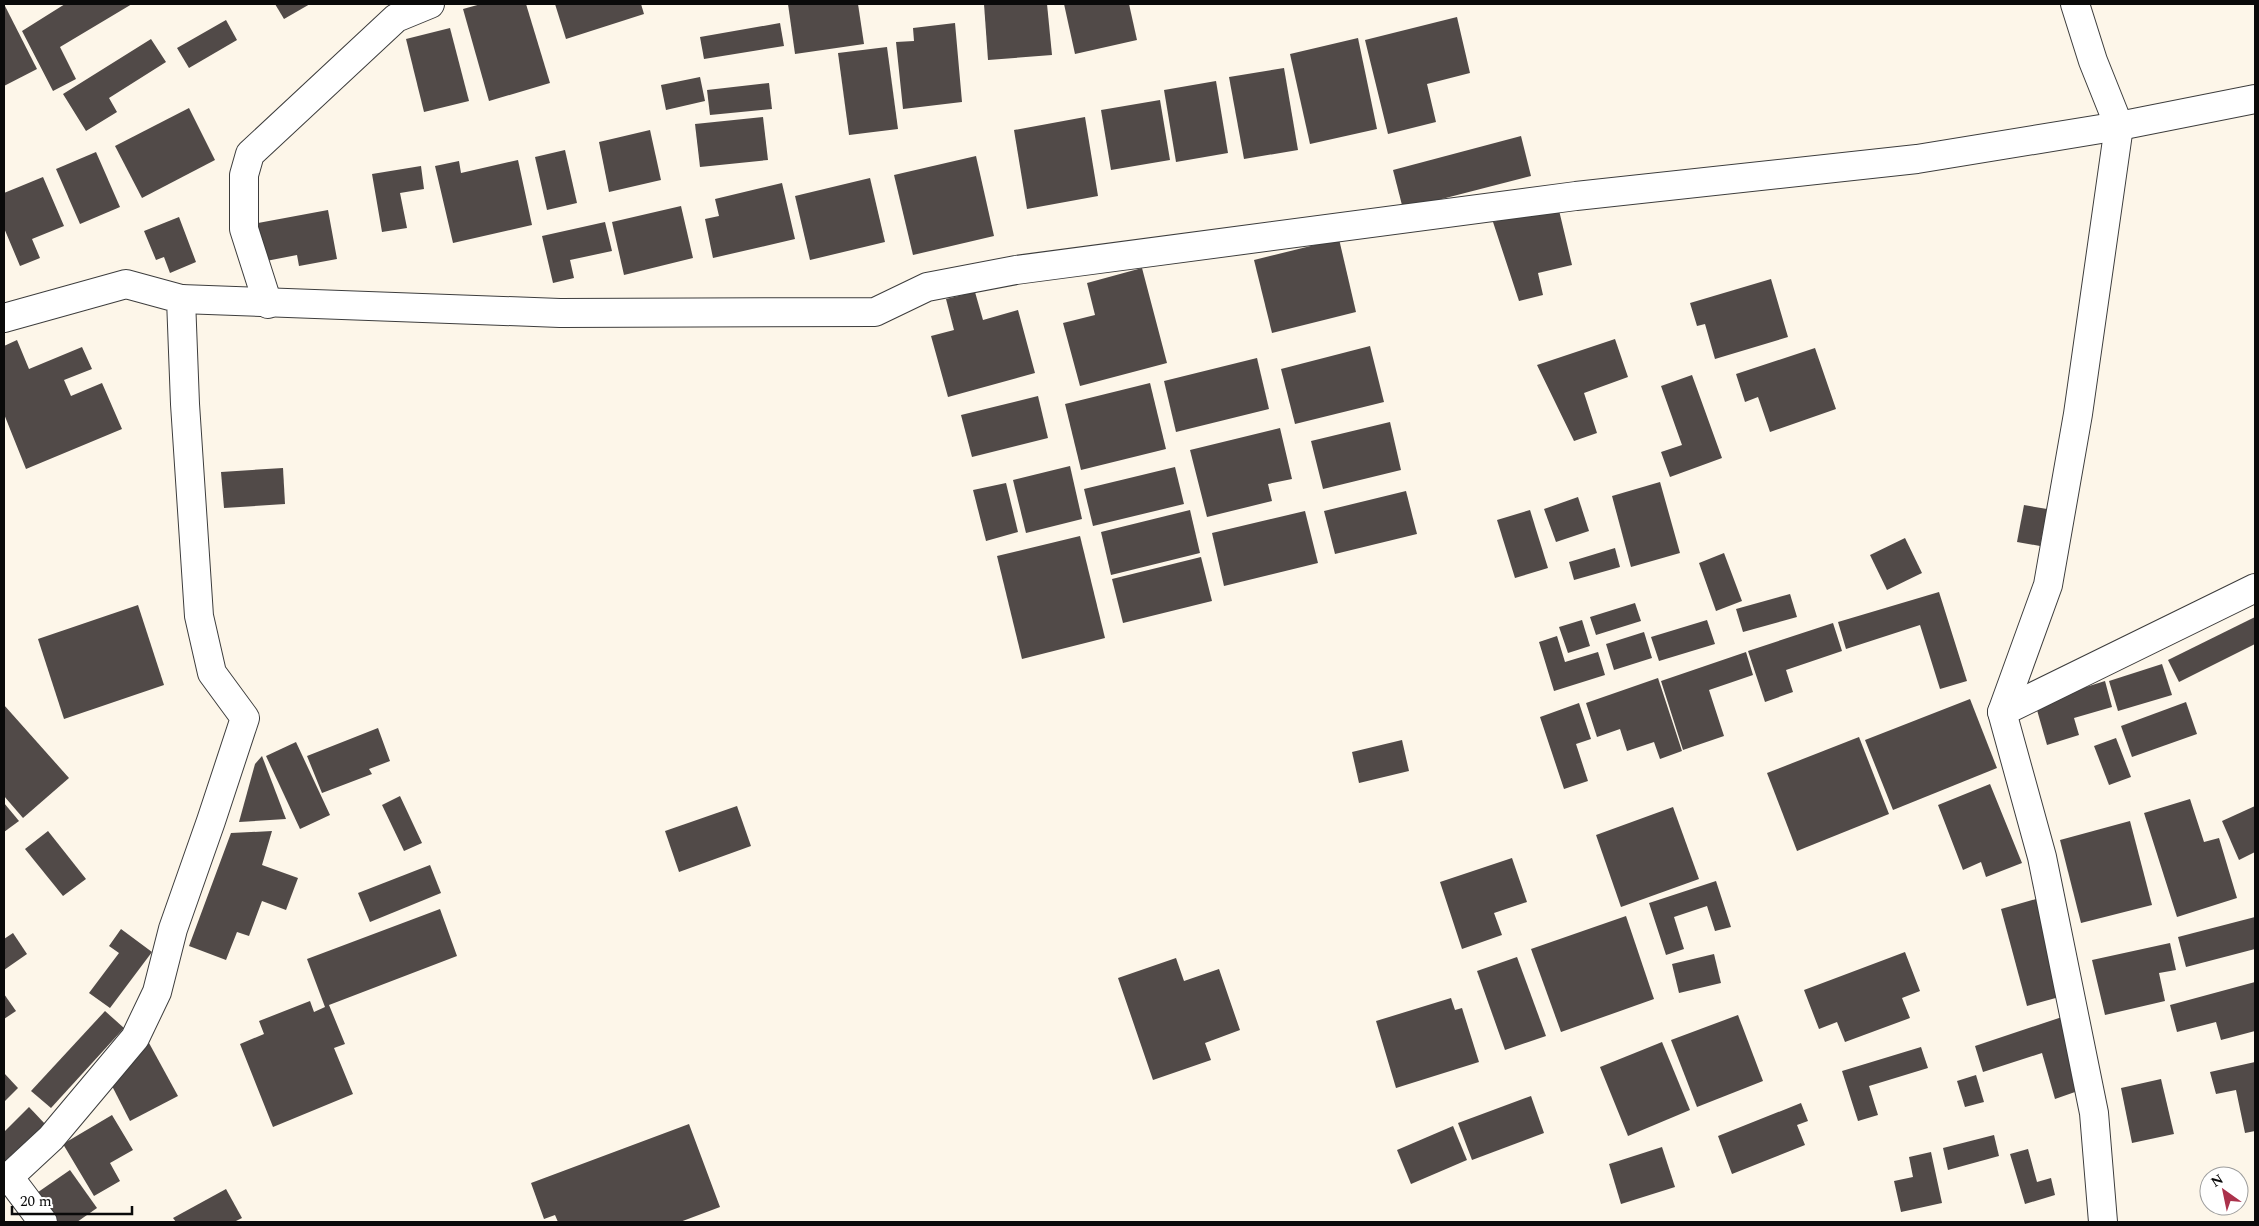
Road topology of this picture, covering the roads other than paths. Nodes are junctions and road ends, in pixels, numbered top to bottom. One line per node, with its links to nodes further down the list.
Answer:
1 (430, 4): 6 (street)
2 (2075, 4): 4 (street)
3 (2255, 99): 4 (street)
4 (2119, 126): 6 (street); 9 (street)
5 (181, 299): 6 (street); 7 (street); 10 (street)
6 (268, 304)
7 (4, 318)
8 (2255, 588): 9 (street)
9 (2002, 712): 12 (street)
10 (7, 1178): 11 (street)
11 (42, 1222)
12 (2103, 1222)

